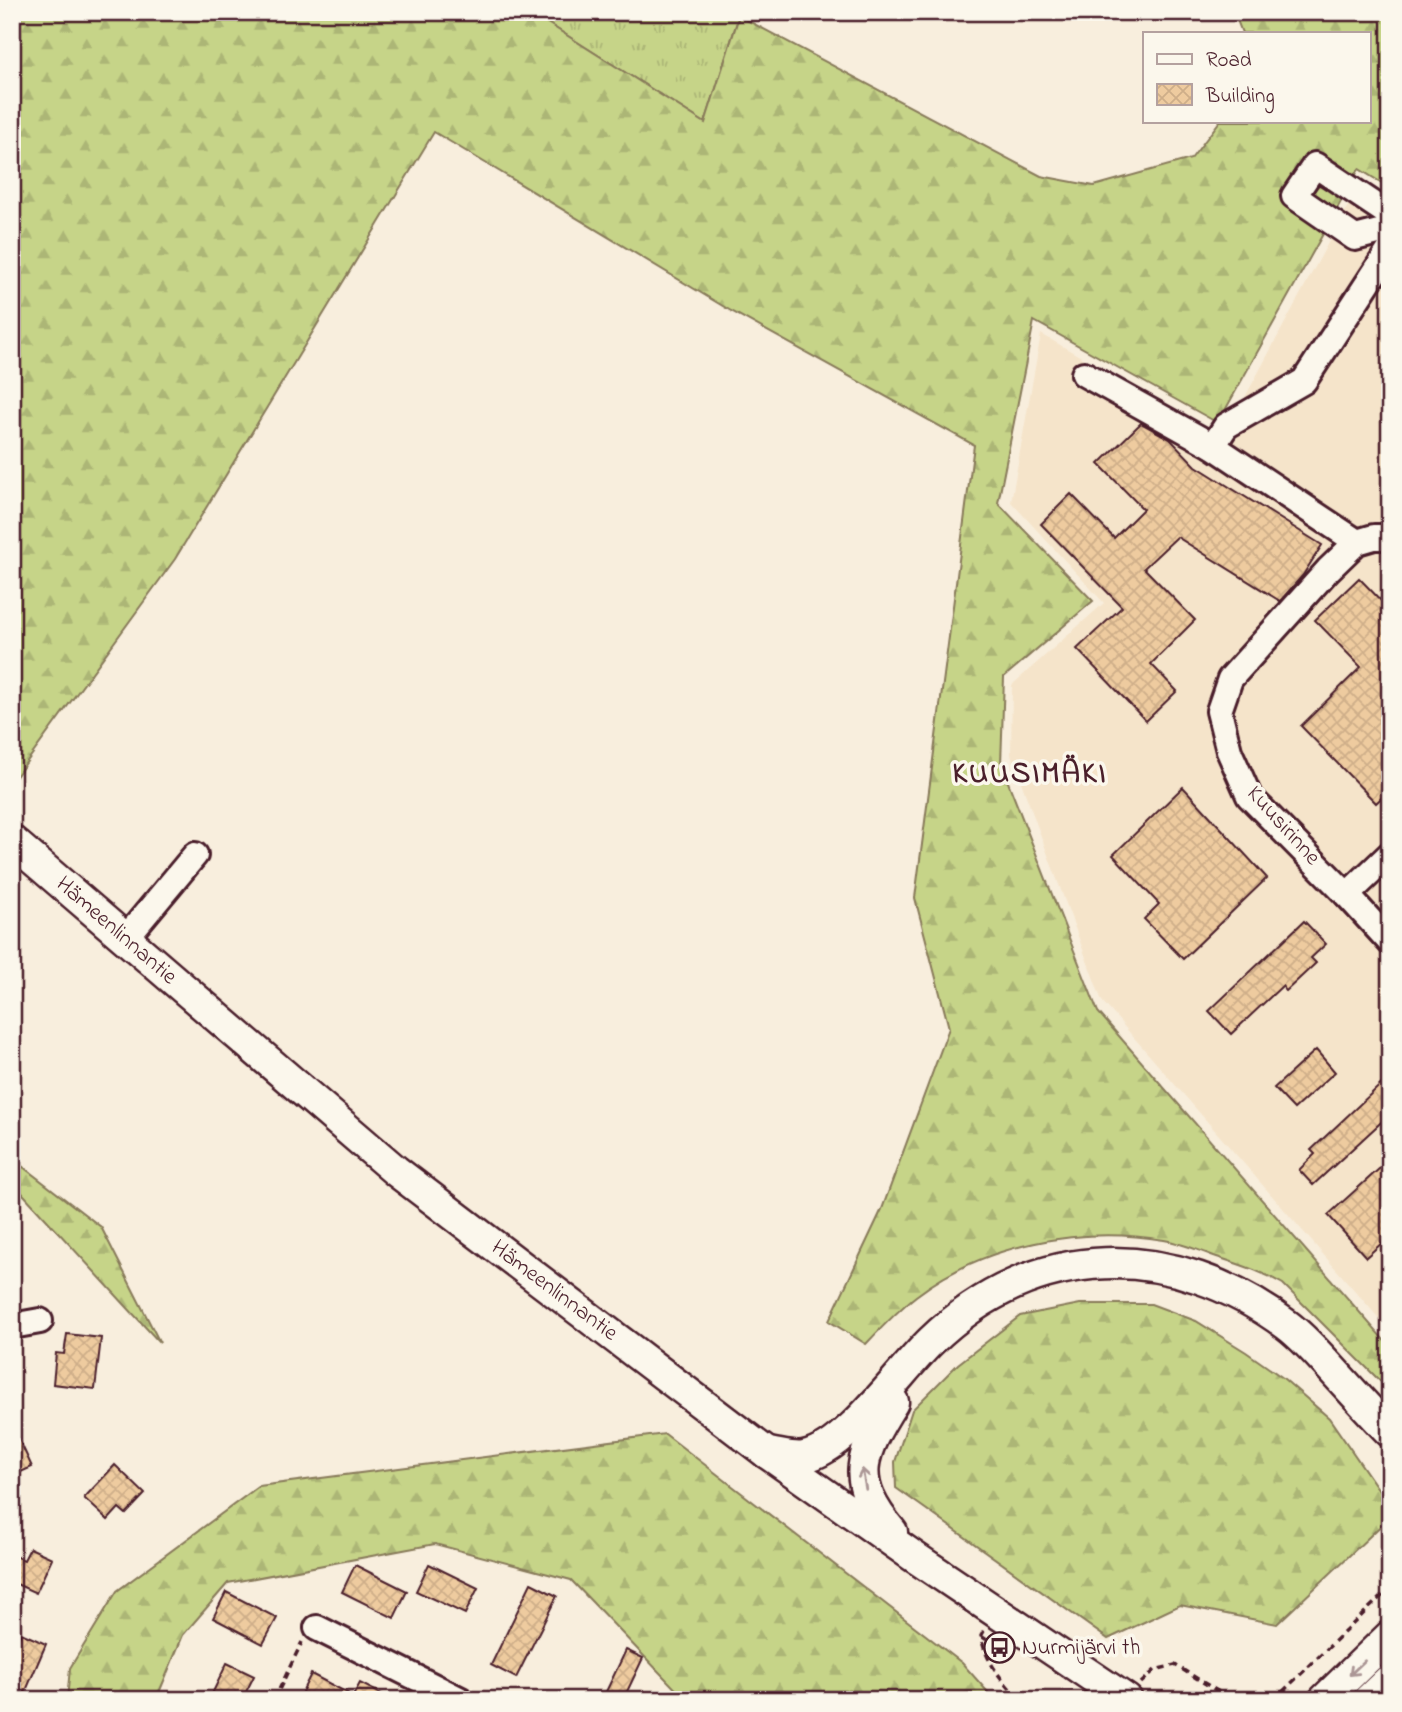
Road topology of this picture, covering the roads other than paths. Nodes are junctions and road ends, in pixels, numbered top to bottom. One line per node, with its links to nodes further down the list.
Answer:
1 (1390, 215): 2 (street)
2 (1390, 229)
3 (1390, 249): 5 (street)
4 (1084, 374): 5 (street)
5 (1213, 446): 7 (street)
6 (1390, 537): 7 (street)
7 (1357, 542): 11 (street, Kuusirinne)
8 (12, 841): 12 (main road, Hämeenlinnantie)
9 (1390, 854): 11 (street)
10 (195, 855): 12 (street)
11 (1347, 895): 13 (street, Kuusirinne)
12 (125, 939): 18 (main road, Hämeenlinnantie)
13 (1390, 942)
14 (40, 1321): 15 (street)
15 (12, 1326)
16 (929, 1343): 17 (main road); 18 (main road); 19 (main road, one-way to 16)
17 (1390, 1433)
18 (767, 1452): 19 (main road, Hämeenlinnantie)
19 (913, 1556): 23 (main road, Hämeenlinnantie)
20 (317, 1628): 24 (street)
21 (1390, 1636): 25 (main road, one-way to 25)
22 (1390, 1679): 26 (main road)
23 (1125, 1699)
24 (461, 1700)
25 (1324, 1700)
26 (1368, 1700)

